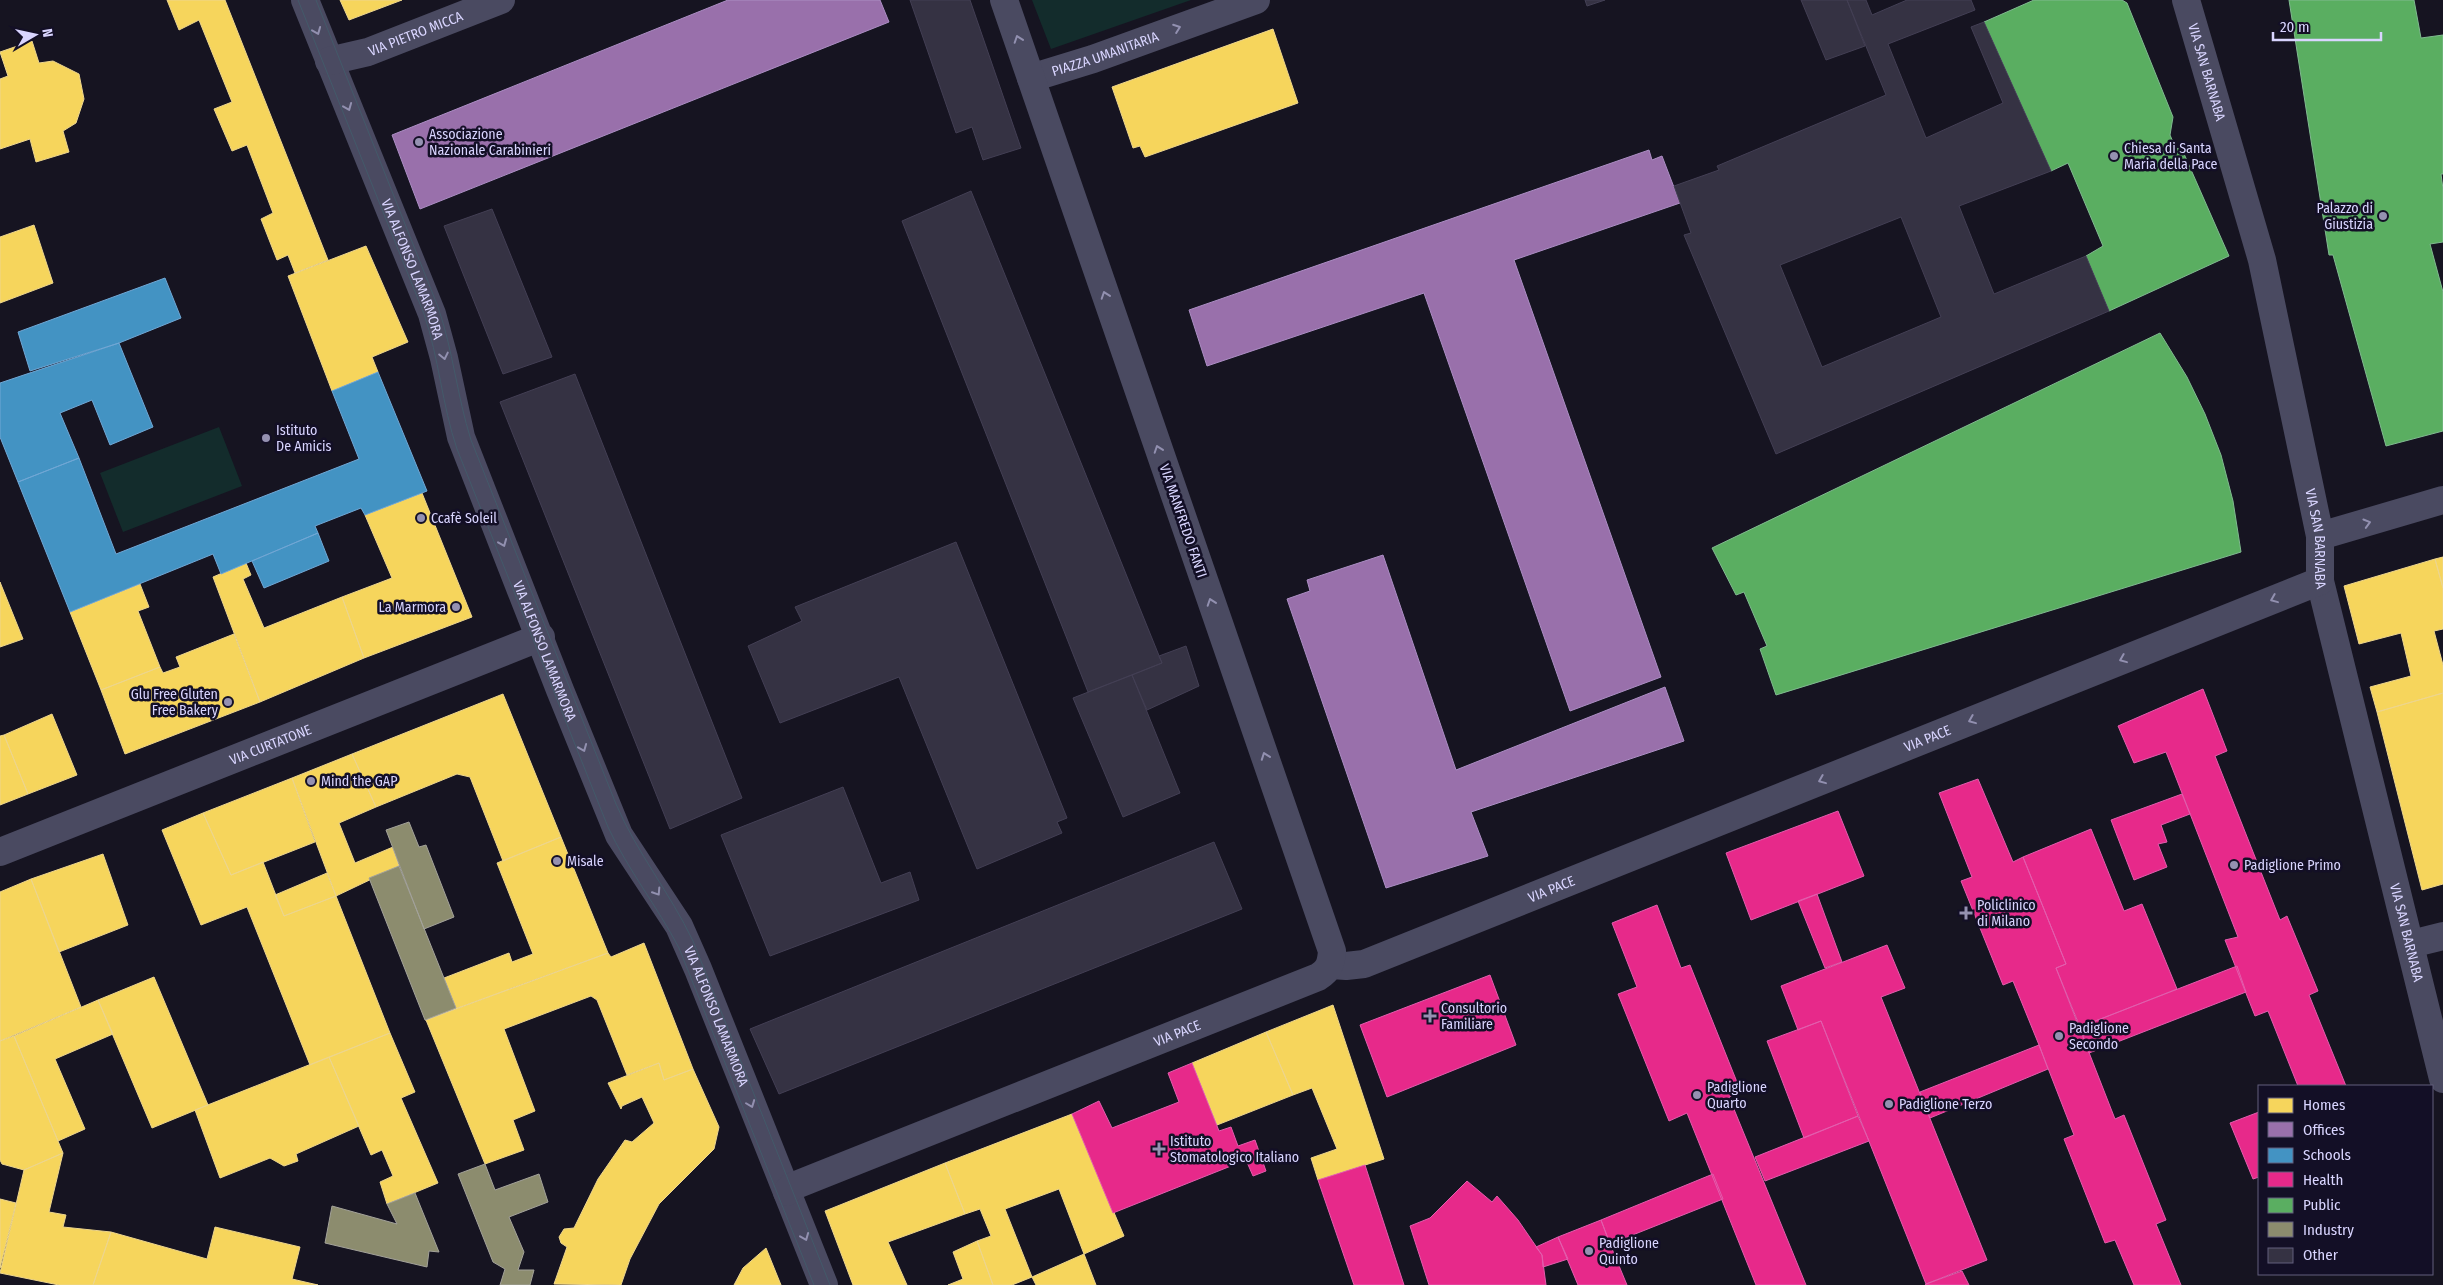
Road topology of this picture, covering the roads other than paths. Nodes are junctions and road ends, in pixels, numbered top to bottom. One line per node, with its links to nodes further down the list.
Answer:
1 (305, 0): 6 (street, VIA ALFONSO LAMARMORA, one-way to 6)
2 (501, 0): 6 (street, VIA PIETRO MICCA)
3 (1004, 0): 7 (street, one-way to 3)
4 (1256, 0): 7 (street, PIAZZA UMANITARIA, one-way to 4)
5 (2186, 0): 9 (street, VIA SAN BARNABA)
6 (329, 62): 11 (street, VIA ALFONSO LAMARMORA, one-way to 11)
7 (1032, 78): 15 (street, VIA MANFREDO FANTI, one-way to 7)
8 (2443, 500): 9 (street, one-way to 8)
9 (2320, 536): 10 (street, VIA SAN BARNABA)
10 (2320, 581): 14 (street, VIA SAN BARNABA); 15 (street, VIA PACE, one-way to 15)
11 (541, 637): 12 (street, VIA CURTATONE); 17 (street, VIA ALFONSO LAMARMORA, one-way to 17)
12 (0, 852)
13 (2443, 936): 14 (street)
14 (2411, 944): 16 (street, VIA SAN BARNABA)
15 (1331, 965): 17 (street, VIA PACE)
16 (2443, 1079)
17 (787, 1192): 18 (street, VIA ALFONSO LAMARMORA, one-way to 18)
18 (824, 1285)

